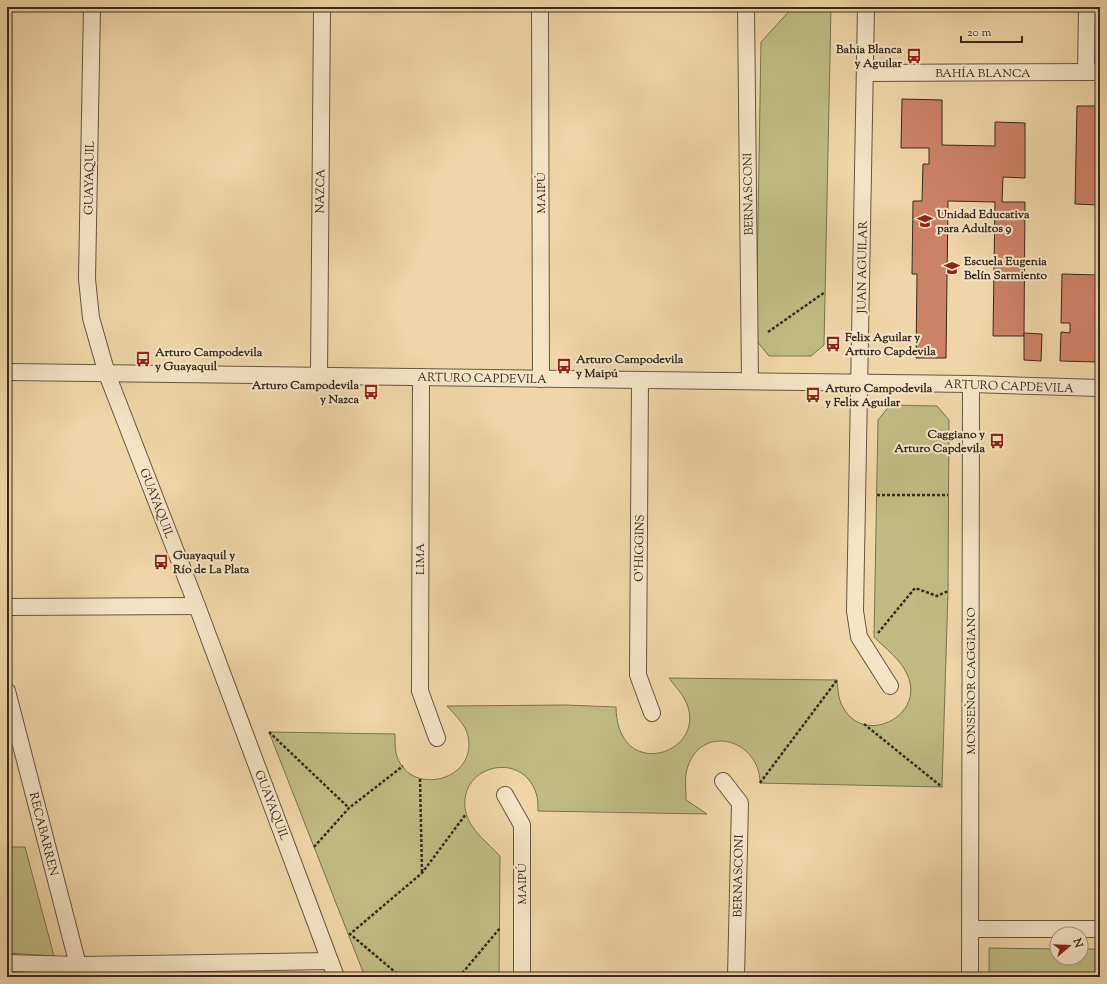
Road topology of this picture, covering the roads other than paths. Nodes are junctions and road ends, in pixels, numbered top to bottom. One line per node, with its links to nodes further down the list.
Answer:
1 (92, 7): 10 (street, GUAYAQUIL)
2 (322, 7): 11 (street, NAZCA)
3 (540, 7): 13 (street, MAIPÚ)
4 (746, 7): 15 (street, BERNASCONI)
5 (866, 7): 8 (street, JUAN AGUILAR)
6 (1087, 7): 7 (street)
7 (1093, 72): 8 (street, BAHÍA BLANCA)
8 (866, 73): 16 (street, JUAN AGUILAR)
9 (7, 372): 10 (street, ARTURO CAPDEVILA)
10 (107, 374): 11 (street, ARTURO CAPDEVILA); 19 (street, GUAYAQUIL)
11 (319, 376): 12 (street, ARTURO CAPDEVILA)
12 (421, 377): 13 (street, ARTURO CAPDEVILA); 24 (street, LIMA)
13 (541, 379): 14 (street, ARTURO CAPDEVILA)
14 (640, 380): 15 (street, ARTURO CAPDEVILA); 23 (street, O'HIGGINS)
15 (750, 381): 16 (street, ARTURO CAPDEVILA)
16 (860, 383): 17 (street, ARTURO CAPDEVILA); 21 (street, JUAN AGUILAR)
17 (971, 384): 18 (street, ARTURO CAPDEVILA); 27 (street, MONSEÑOR CAGGIANO)
18 (1100, 388)
19 (197, 606): 20 (street); 29 (street, GUAYAQUIL)
20 (7, 607)
21 (890, 686)
22 (7, 691): 31 (street, RECABARREN)
23 (652, 713)
24 (437, 738)
25 (723, 781): 34 (street, BERNASCONI)
26 (505, 795): 33 (street, MAIPÚ)
27 (970, 929): 28 (street); 35 (street, MONSEÑOR CAGGIANO)
28 (1100, 929)
29 (330, 961): 31 (street); 32 (street, GUAYAQUIL)
30 (7, 963): 31 (street)
31 (78, 971)
32 (336, 977)
33 (522, 977)
34 (736, 977)
35 (970, 977)

